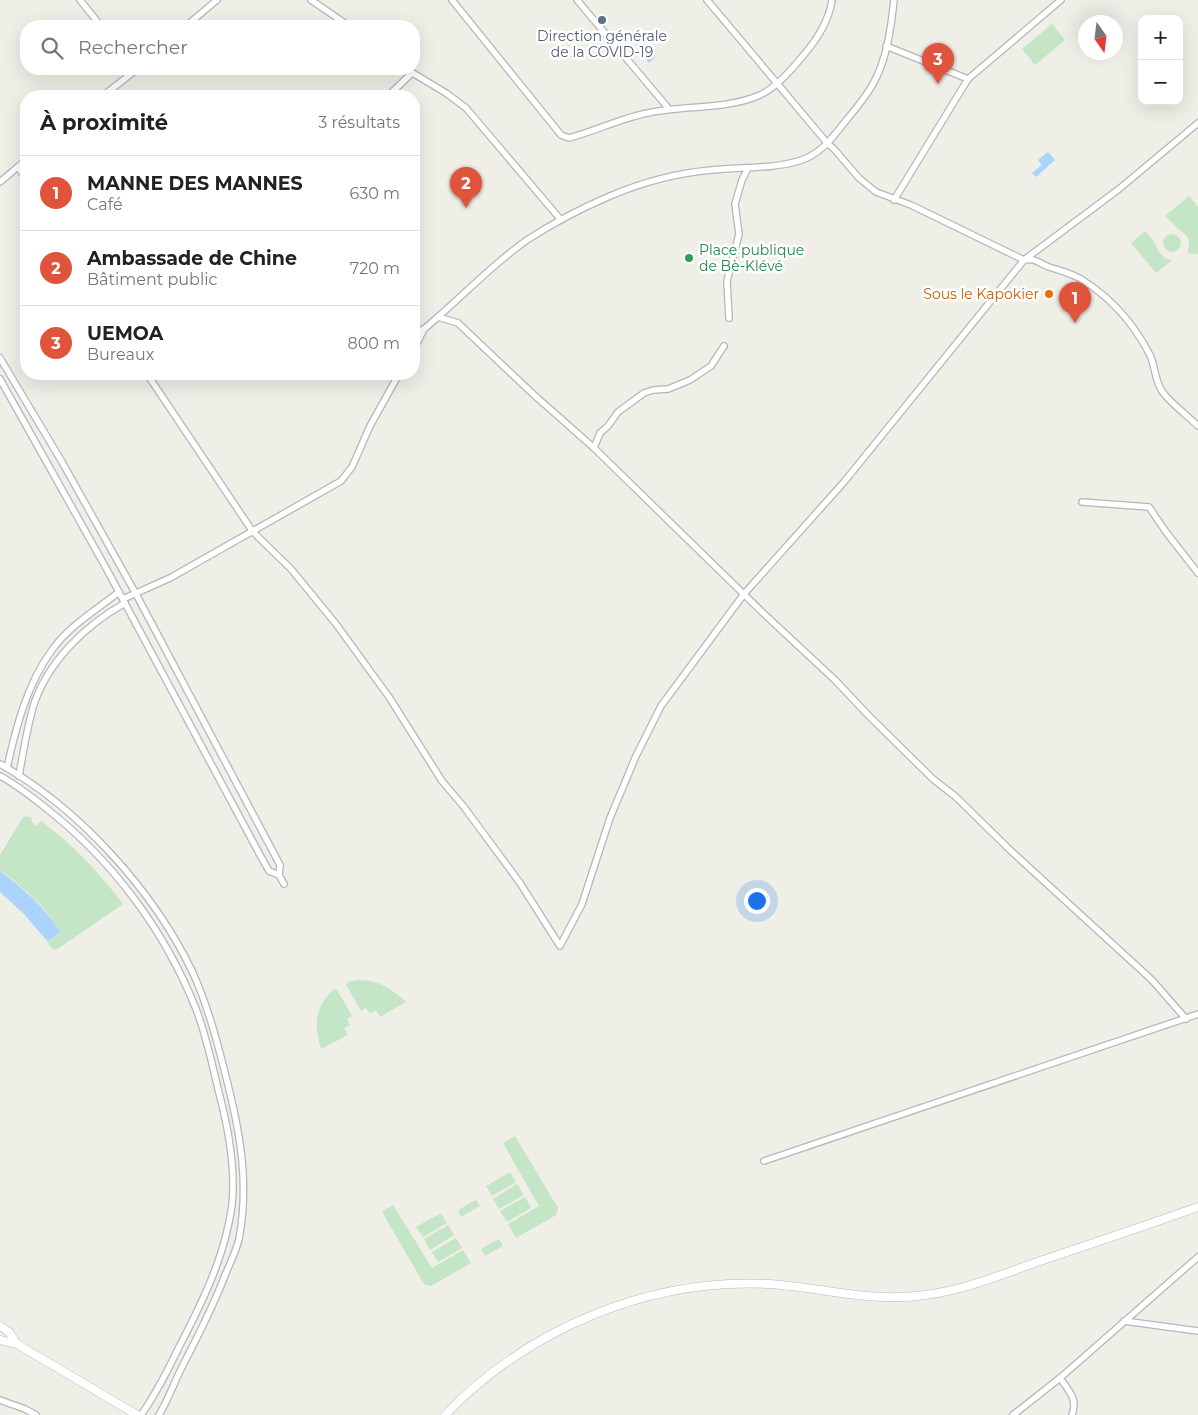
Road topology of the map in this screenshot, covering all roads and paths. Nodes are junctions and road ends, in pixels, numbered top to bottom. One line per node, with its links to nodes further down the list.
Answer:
1 (80, 0): 10 (street)
2 (217, 0): 11 (street)
3 (311, 0): 12 (street)
4 (452, 0): 21 (street)
5 (577, 0): 21 (street)
6 (707, 0): 18 (street)
7 (832, 0): 18 (street)
8 (894, 0): 13 (street)
9 (1062, 0): 17 (street)
10 (96, 20)
11 (193, 20)
12 (339, 20)
13 (886, 46): 17 (street); 23 (street)
14 (128, 75): 19 (street)
15 (410, 75): 20 (street)
16 (415, 75): 29 (street)
17 (968, 79): 28 (street)
18 (776, 84): 21 (street); 23 (street)
19 (110, 90)
20 (394, 90)
21 (669, 109)
22 (1198, 123): 30 (street)
23 (828, 144): 25 (street); 28 (street)
24 (18, 167): 26 (street); 27 (street)
25 (748, 168): 29 (street); 32 (street)
26 (20, 170)
27 (0, 182)
28 (894, 200): 30 (street)
29 (561, 220): 31 (street)
30 (1024, 260): 43 (street); 50 (street)
31 (438, 317): 33 (street); 44 (street)
32 (729, 318)
33 (424, 329): 34 (street); 35 (street)
34 (420, 331)
35 (420, 337)
36 (724, 346): 44 (street)
37 (0, 358): 41 (street)
38 (0, 379): 42 (street)
39 (151, 380): 46 (street)
40 (397, 380): 46 (street)
41 (34, 414): 42 (street); 49 (street)
42 (24, 420): 48 (street)
43 (1198, 426)
44 (594, 448): 50 (street)
45 (1082, 502): 47 (street)
46 (253, 532): 49 (street); 50 (street)
47 (1198, 574)
48 (119, 592): 51 (street); 53 (street)
49 (136, 594): 51 (street); 56 (street)
50 (744, 594): 59 (street)
51 (124, 601): 55 (street); 56 (street)
52 (0, 764): 53 (street)
53 (7, 768): 55 (street)
54 (0, 776): 72 (street)
55 (19, 776): 73 (street)
56 (279, 876): 57 (street)
57 (284, 884)
58 (1198, 1014): 59 (street)
59 (1186, 1019): 60 (street)
60 (764, 1161)
61 (1198, 1207): 74 (main road)
62 (1198, 1257): 63 (street)
63 (1124, 1322): 65 (street); 68 (street)
64 (0, 1326): 67 (main road)
65 (1198, 1331)
66 (0, 1340): 67 (main road)
67 (17, 1344): 71 (main road)
68 (1060, 1378): 75 (street); 76 (street)
69 (0, 1400): 70 (street)
70 (36, 1415)
71 (137, 1415)
72 (141, 1415)
73 (159, 1415)
74 (445, 1415)
75 (1013, 1415)
76 (1072, 1415)

